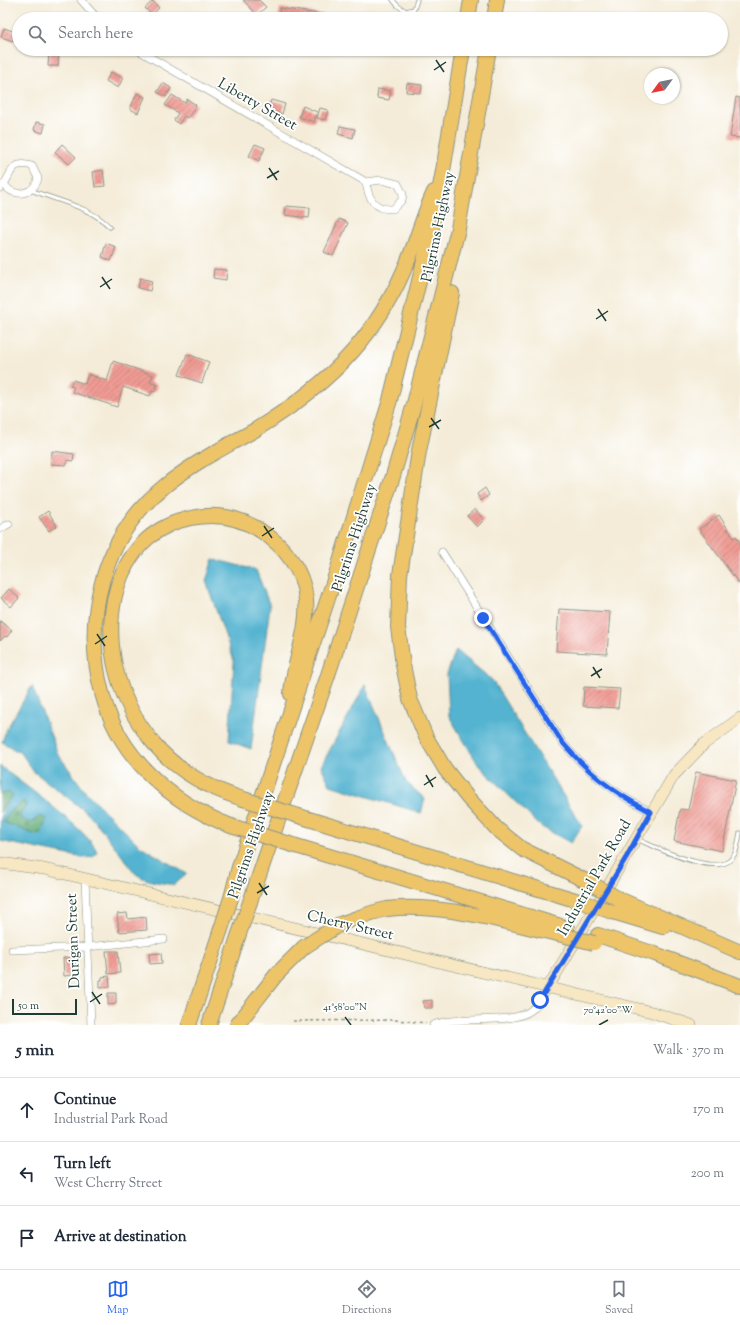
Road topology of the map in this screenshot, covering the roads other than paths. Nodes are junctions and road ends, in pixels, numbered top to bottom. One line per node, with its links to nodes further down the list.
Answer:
1 (81, 0): 6 (street)
2 (393, 0): 3 (lane)
3 (417, 0)
4 (471, 0): 7 (highway)
5 (497, 0): 8 (highway)
6 (92, 12)
7 (469, 12)
8 (495, 12)
9 (148, 56): 13 (street, Liberty Street)
10 (462, 56): 12 (highway, Pilgrims Highway)
11 (488, 56): 17 (highway, Pilgrims Highway)
12 (443, 171): 21 (highway, Pilgrims Highway); 28 (highway, bridge)
13 (366, 182): 13 (street)
14 (2, 186): 15 (street); 15 (street)
15 (31, 190): 16 (lane)
16 (110, 227)
17 (458, 229): 30 (highway, bridge); 39 (highway, Pilgrims Highway, bridge)
18 (9, 524): 19 (street)
19 (0, 529)
20 (442, 552): 23 (street)
21 (289, 714): 30 (highway, bridge); 38 (highway, Pilgrims Highway, bridge)
22 (740, 718): 23 (main road, Industrial Park Road)
23 (651, 812): 25 (main road, Industrial Park Road)
24 (740, 833): 25 (lane)
25 (636, 839): 35 (main road, Industrial Park Road)
26 (0, 863): 27 (main road, Cherry Street)
27 (85, 879): 31 (street, Durigan Street); 35 (main road, Cherry Street)
28 (564, 931): 34 (highway, bridge); 40 (highway, bridge)
29 (164, 939): 31 (street)
30 (715, 942): 33 (highway)
31 (87, 947): 32 (street); 37 (street, Durigan Street)
32 (12, 950)
33 (740, 952)
34 (740, 986)
35 (547, 989): 36 (street); 41 (main road, Cherry Street)
36 (435, 1024)
37 (91, 1025)
38 (189, 1025)
39 (209, 1025)
40 (237, 1025)
41 (691, 1025)

